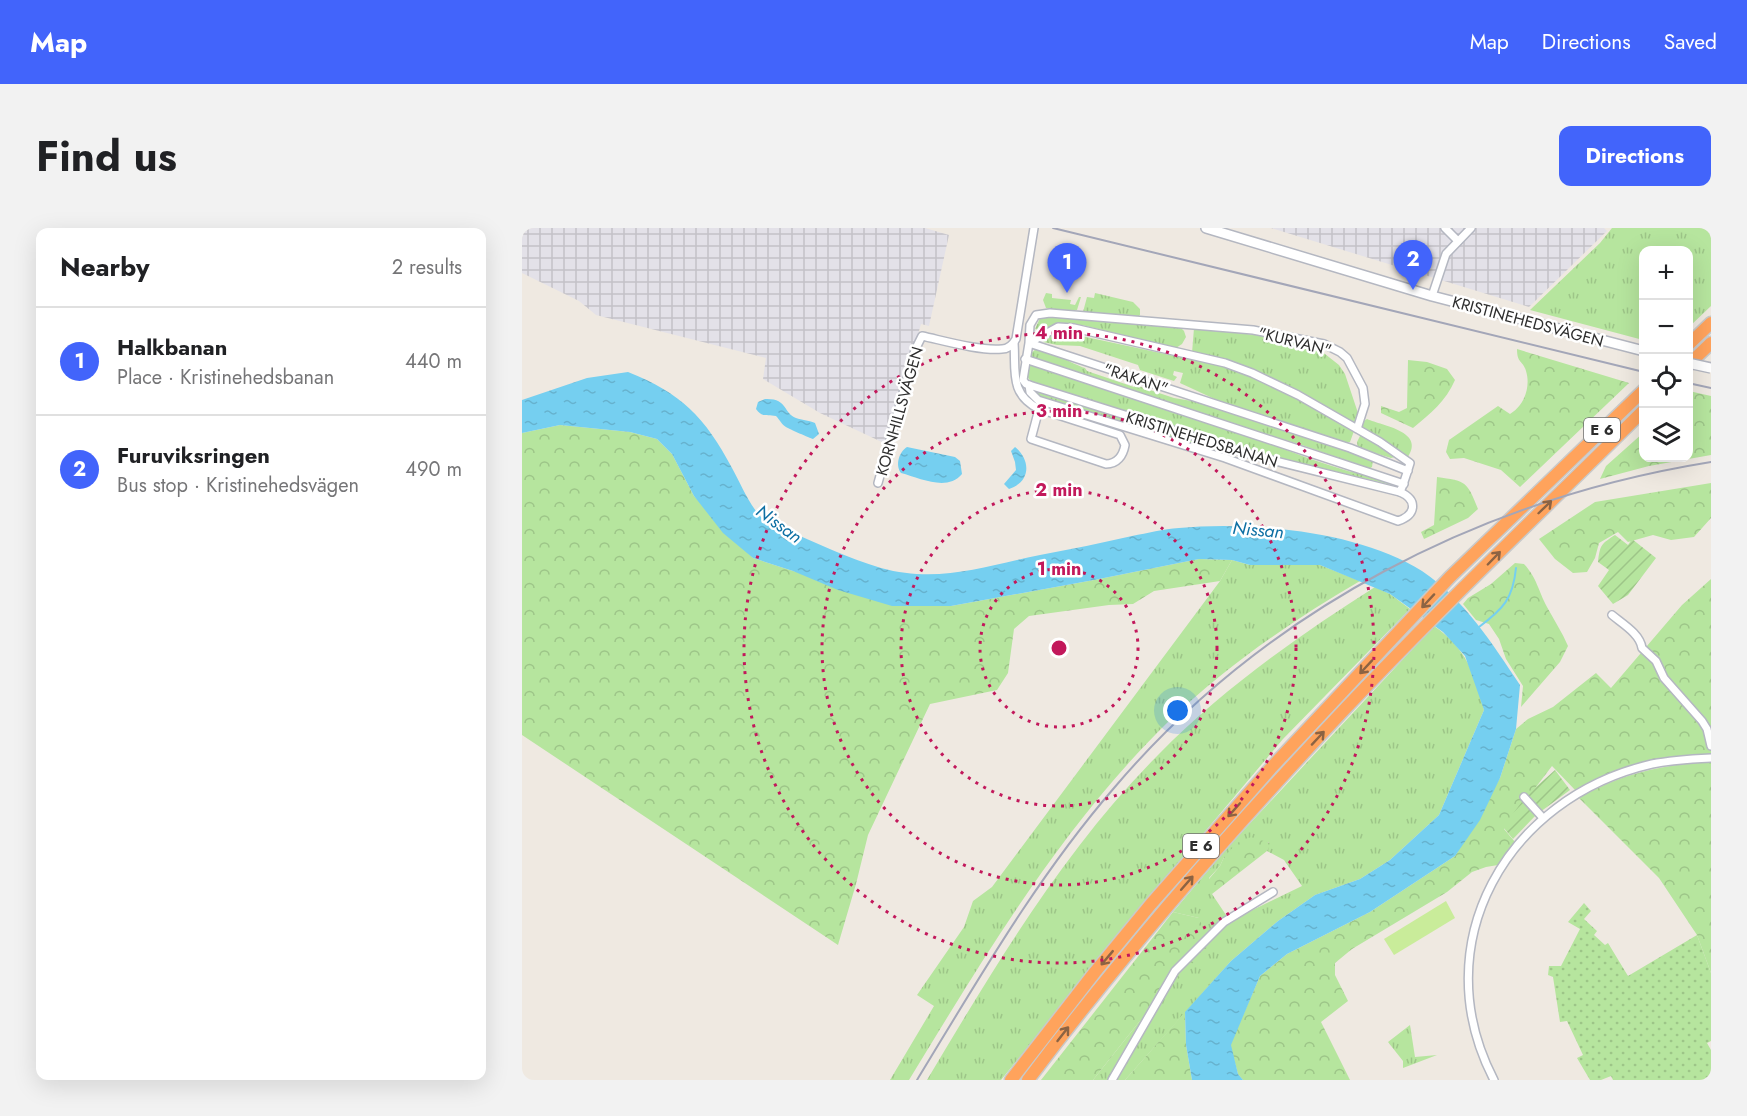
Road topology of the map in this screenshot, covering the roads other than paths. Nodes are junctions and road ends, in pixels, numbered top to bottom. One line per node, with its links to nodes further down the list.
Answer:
1 (1034, 228): 10 (street)
2 (1206, 228): 6 (street, KRISTINEHEDSVÄGEN)
3 (1446, 228): 5 (street)
4 (1471, 228): 5 (street)
5 (1458, 241): 6 (street)
6 (1432, 296): 12 (street, KRISTINEHEDSVÄGEN)
7 (1711, 323): 8 (highway)
8 (1693, 341)
9 (1029, 342): 13 (street); 22 (street); 22 (street, "KURVAN"); 23 (street, "RAKAN")
10 (1014, 343): 17 (street); 24 (street, KORNHILLSVÄGEN)
11 (1711, 343): 14 (highway)
12 (1639, 350)
13 (1025, 359): 18 (street); 25 (street)
14 (1693, 360)
15 (1693, 365): 16 (street, bridge)
16 (1711, 368)
17 (1016, 382): 18 (street, KRISTINEHEDSBANAN); 20 (street)
18 (1027, 383): 26 (street, KRISTINEHEDSBANAN); 26 (street)
19 (1639, 395): 33 (highway, E 6, one-way to 33)
20 (1039, 410): 20 (street)
21 (1639, 415): 34 (highway, E 6, one-way to 21)
22 (1357, 429): 23 (street)
23 (1408, 471): 25 (street)
24 (878, 483)
25 (1404, 484): 26 (street)
26 (1400, 492)
27 (1612, 615): 28 (street)
28 (1711, 746)
29 (1711, 758): 31 (street)
30 (1524, 796): 31 (street)
31 (1544, 818): 36 (street)
32 (1273, 892): 35 (street)
33 (1011, 1080)
34 (1028, 1080)
35 (1112, 1080)
36 (1494, 1080)

